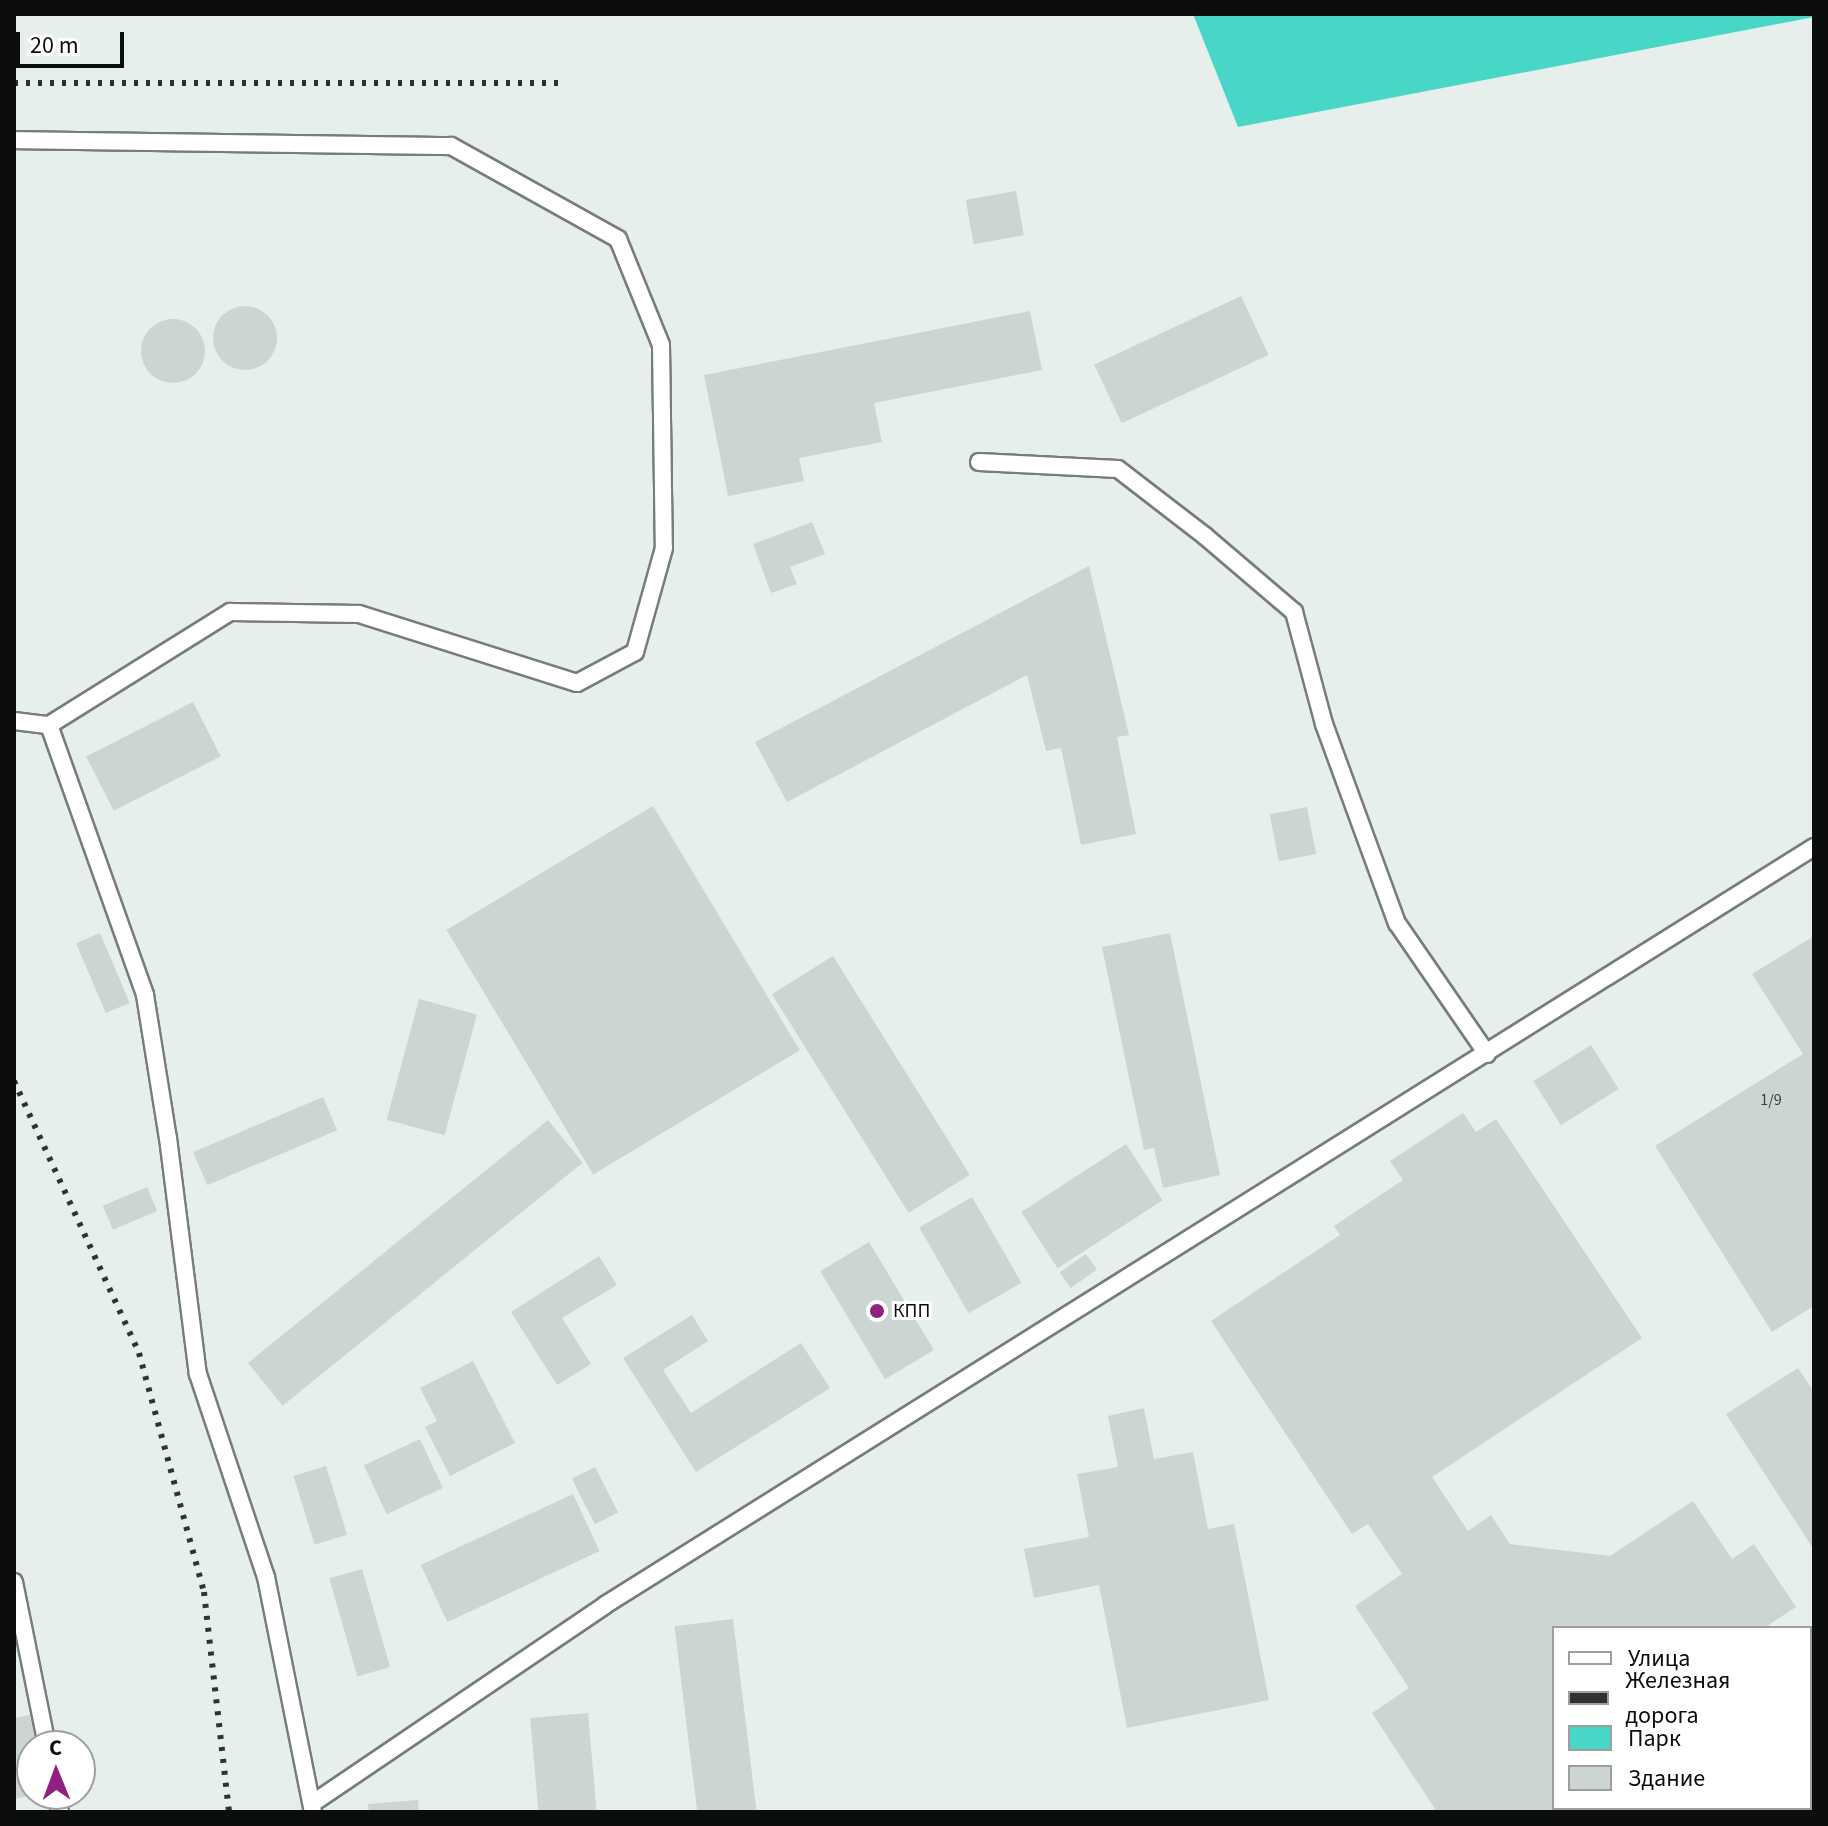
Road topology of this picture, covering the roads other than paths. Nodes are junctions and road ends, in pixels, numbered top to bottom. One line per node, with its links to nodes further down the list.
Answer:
1 (14, 140): 4 (lane)
2 (979, 462): 6 (lane)
3 (14, 721): 4 (lane)
4 (49, 725): 9 (lane)
5 (1814, 847): 6 (lane)
6 (1487, 1054): 9 (lane)
7 (14, 1582): 8 (lane)
8 (44, 1730)
9 (313, 1808)

